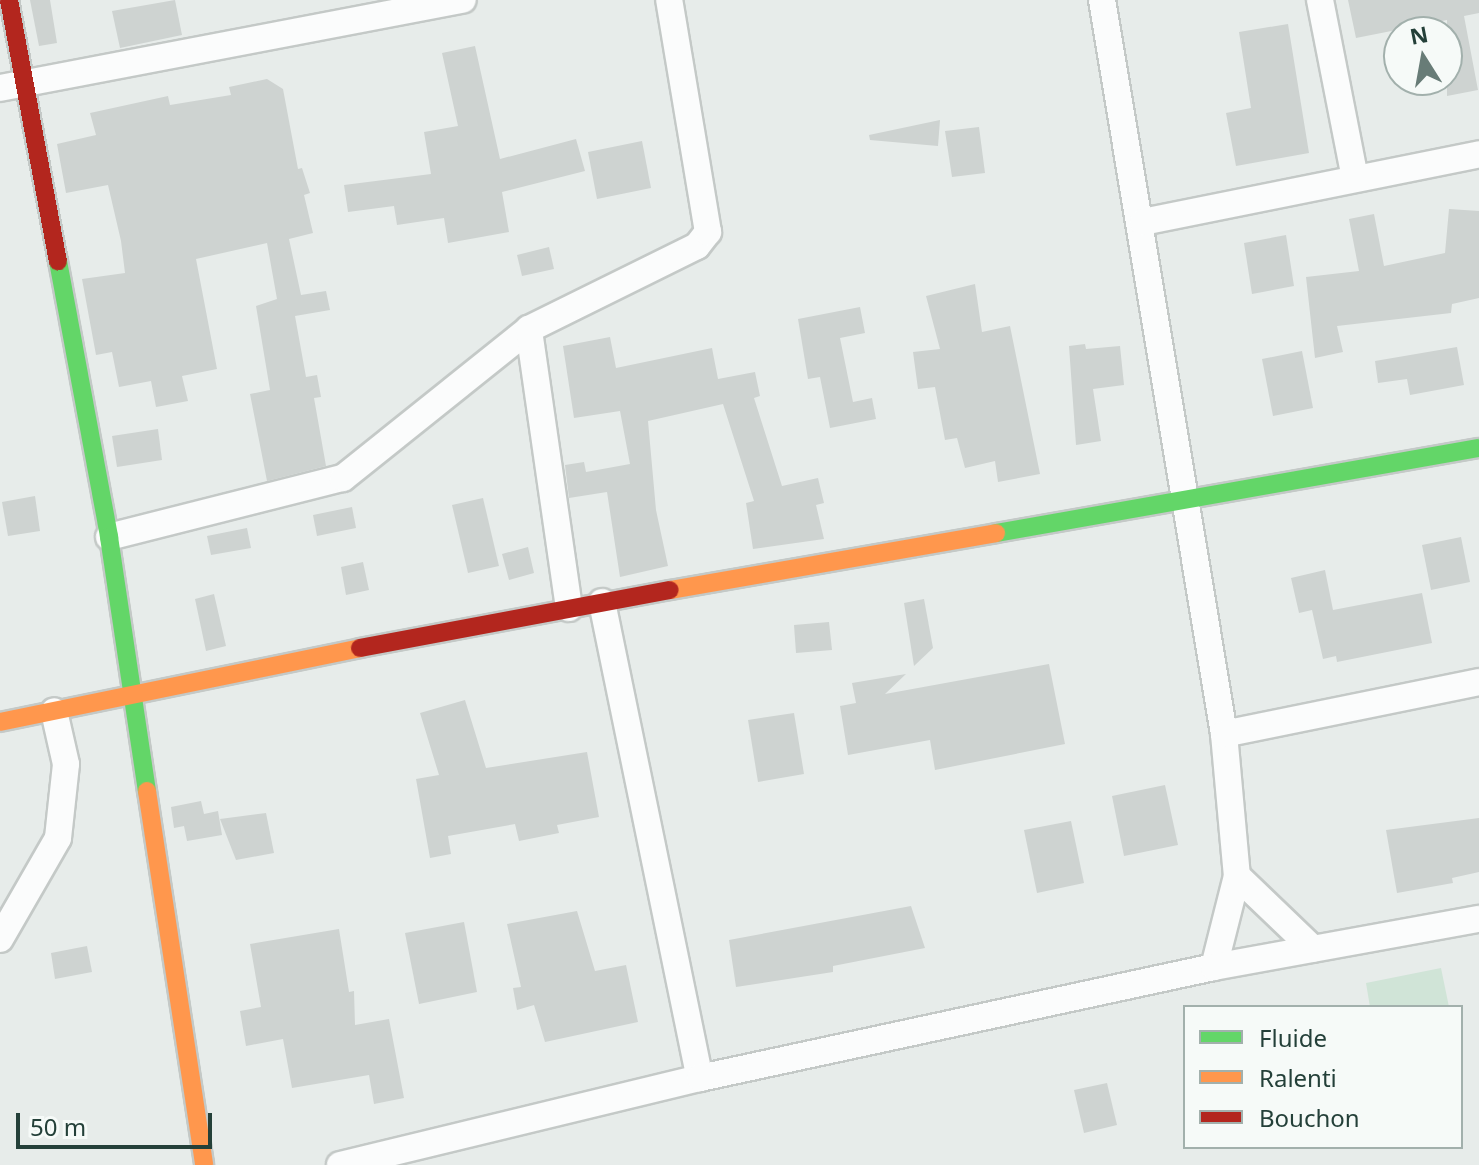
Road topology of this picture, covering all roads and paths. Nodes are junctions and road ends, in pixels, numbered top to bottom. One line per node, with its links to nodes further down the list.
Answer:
1 (9, 0): 6 (main road)
2 (463, 0): 6 (street)
3 (669, 0): 10 (street)
4 (1102, 0): 9 (street)
5 (1320, 0): 8 (street)
6 (12, 86): 13 (main road)
7 (1479, 154): 8 (street)
8 (1355, 179): 9 (street)
9 (1143, 222): 12 (street)
10 (529, 329): 13 (street); 15 (street)
11 (1479, 448): 12 (main road)
12 (1187, 500): 14 (main road); 20 (street)
13 (109, 537): 17 (main road)
14 (602, 602): 15 (main road); 26 (street)
15 (569, 608): 17 (main road)
16 (1479, 682): 20 (street)
17 (133, 691): 18 (main road); 27 (main road)
18 (54, 711): 19 (main road); 23 (street)
19 (0, 722)
20 (1224, 734): 21 (street)
21 (1237, 876): 24 (street); 25 (street)
22 (1479, 919): 24 (street)
23 (0, 939)
24 (1313, 949): 25 (street)
25 (1214, 967): 26 (street)
26 (700, 1078): 28 (street)
27 (204, 1165)
28 (340, 1165)

